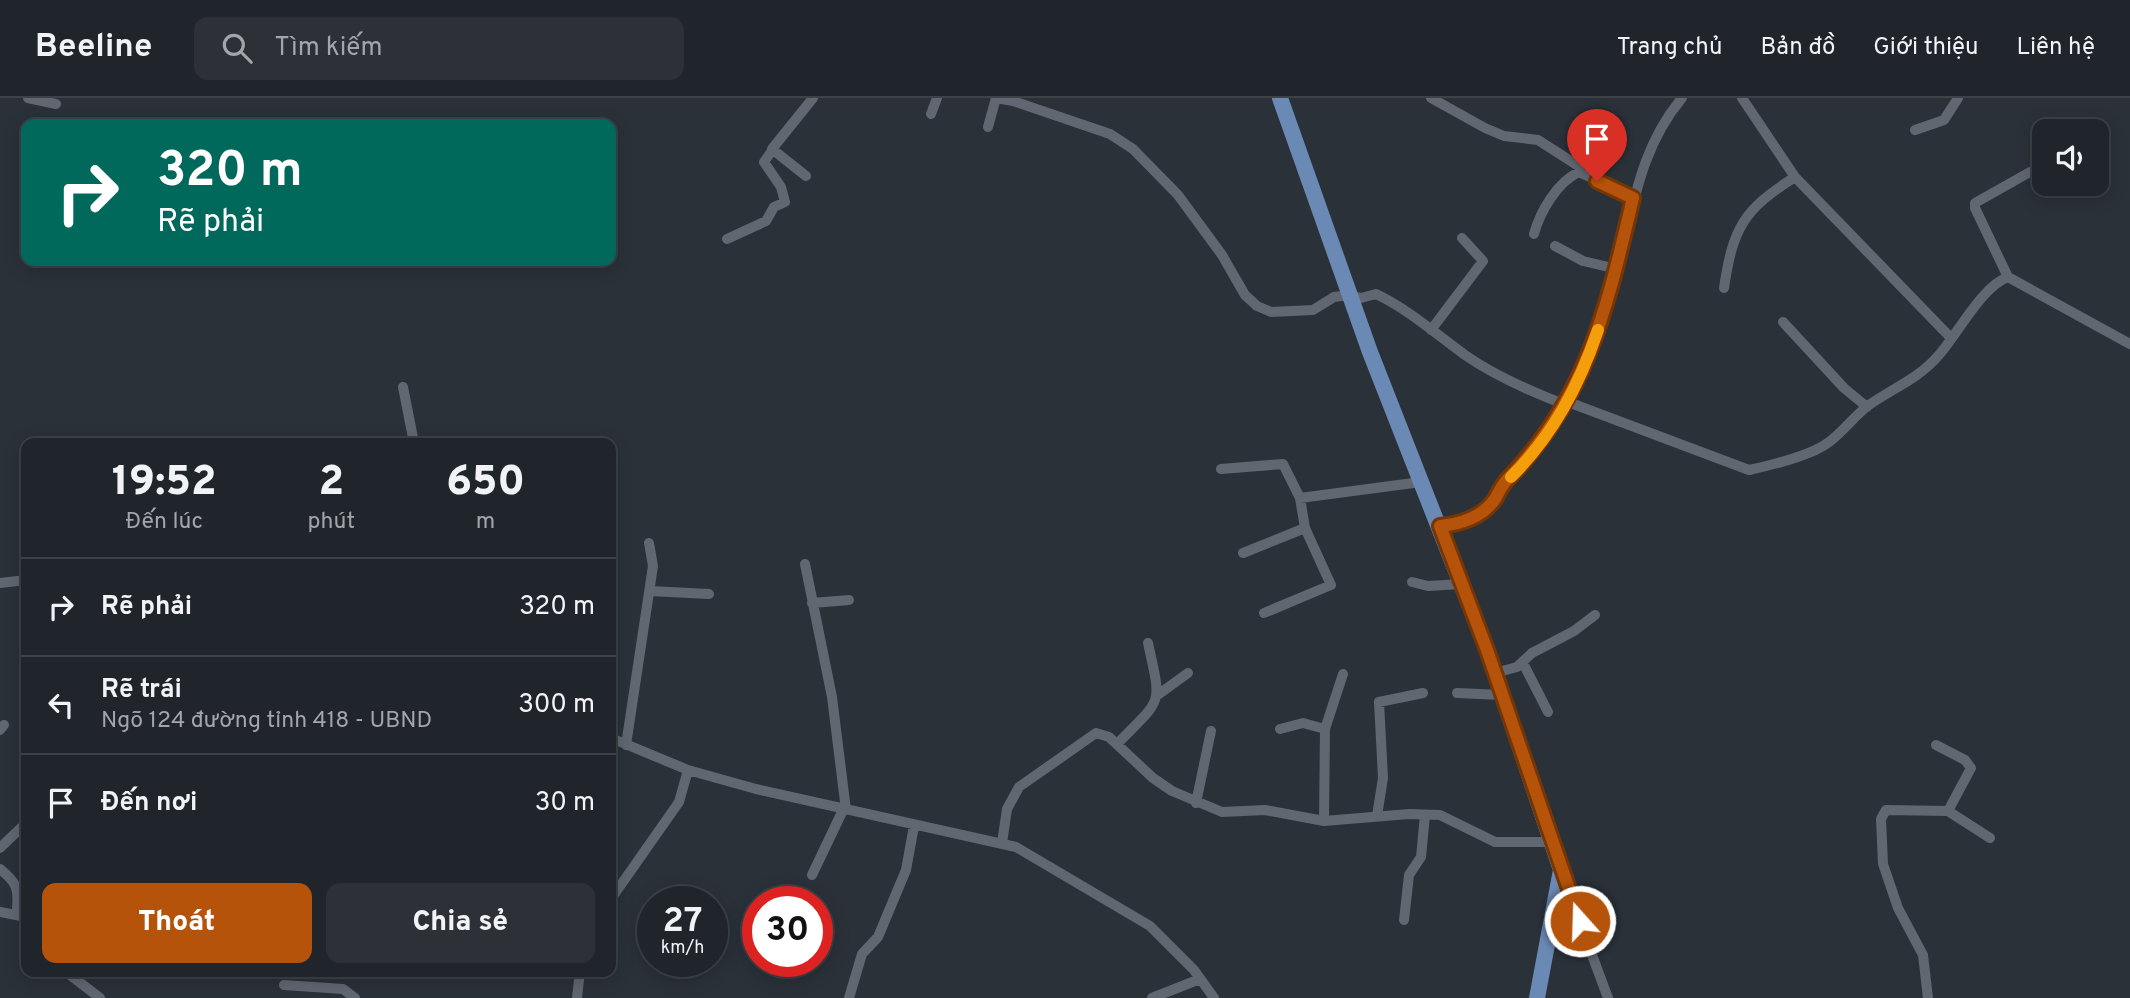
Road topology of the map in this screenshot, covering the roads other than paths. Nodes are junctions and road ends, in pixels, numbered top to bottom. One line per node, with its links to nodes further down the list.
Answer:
1 (27, 98): 10 (street)
2 (813, 98): 14 (street)
3 (937, 98): 11 (street)
4 (996, 98): 12 (street); 27 (street)
5 (1280, 98): 27 (main road)
6 (1431, 98): 15 (street)
7 (1682, 98): 19 (street)
8 (1742, 98): 18 (street)
9 (1958, 98): 13 (street)
10 (56, 104)
11 (931, 114)
12 (988, 127)
13 (1914, 130)
14 (771, 152): 17 (street); 22 (street)
15 (1579, 172): 19 (street); 20 (street)
16 (2030, 172): 25 (street)
17 (806, 176)
18 (1795, 177): 26 (street); 30 (street)
19 (1633, 198): 24 (street)
20 (1534, 234)
21 (1462, 238): 29 (street)
22 (727, 239)
23 (1555, 246): 24 (street)
24 (1616, 269): 33 (street)
25 (2008, 276): 30 (street); 31 (street)
26 (1724, 288)
27 (1349, 295): 29 (street); 37 (main road)
28 (1783, 322): 34 (street)
29 (1431, 330): 33 (street)
30 (1951, 338): 34 (street)
31 (2130, 344)
32 (403, 387): 35 (street)
33 (1567, 404): 34 (street); 39 (street)
34 (1867, 407)
35 (413, 438)
36 (1221, 469): 38 (street)
37 (1421, 482): 38 (street); 39 (main road)
38 (1300, 498): 40 (street)
39 (1440, 526): 47 (main road)
40 (1305, 528): 42 (street); 52 (street)
41 (649, 543): 48 (street)
42 (1243, 553)
43 (805, 564): 51 (street)
44 (21, 581): 46 (street)
45 (1412, 582): 47 (street)
46 (0, 583)
47 (1461, 584): 57 (main road)
48 (650, 591): 49 (street); 69 (street)
49 (709, 594)
50 (849, 600): 51 (street)
51 (812, 603): 73 (street)
52 (1264, 613)
53 (1595, 615): 55 (street)
54 (1148, 643): 61 (street)
55 (1522, 663): 57 (street); 63 (street)
56 (1188, 673): 61 (street)
57 (1495, 673): 62 (main road)
58 (1343, 674): 65 (street)
59 (1423, 693): 76 (street)
60 (1457, 693): 62 (street)
61 (1159, 694): 68 (street)
62 (1502, 695): 81 (main road)
63 (1548, 712)
64 (1280, 729): 65 (street)
65 (1325, 729): 77 (street)
66 (1211, 731): 72 (street)
67 (616, 740): 69 (street)
68 (1117, 744): 72 (street); 82 (street)
69 (626, 745): 71 (street)
70 (1936, 745): 74 (street)
71 (688, 770): 73 (street); 87 (street)
72 (1196, 803): 77 (street)
73 (845, 810): 78 (street); 86 (street)
74 (1948, 811): 80 (street); 104 (street)
75 (1425, 815): 76 (street); 81 (street); 91 (street)
76 (1377, 816): 77 (street)
77 (1324, 821)
78 (914, 826): 82 (street); 99 (street)
79 (21, 828): 83 (street)
80 (1990, 838)
81 (1551, 842): 85 (main road)
82 (1002, 843): 94 (street)
83 (0, 848)
84 (0, 869): 89 (street)
85 (1561, 870): 102 (main road); 103 (street)
86 (812, 875)
87 (616, 892)
88 (0, 912): 90 (street)
89 (21, 914)
90 (21, 918)
91 (1404, 920)
92 (73, 977): 96 (street)
93 (579, 977): 98 (street)
94 (1200, 979): 100 (street); 101 (street)
95 (284, 985): 97 (street)
96 (100, 998)
97 (355, 998)
98 (577, 998)
99 (849, 998)
100 (1152, 998)
101 (1214, 998)
102 (1536, 998)
103 (1608, 998)
104 (1928, 998)

